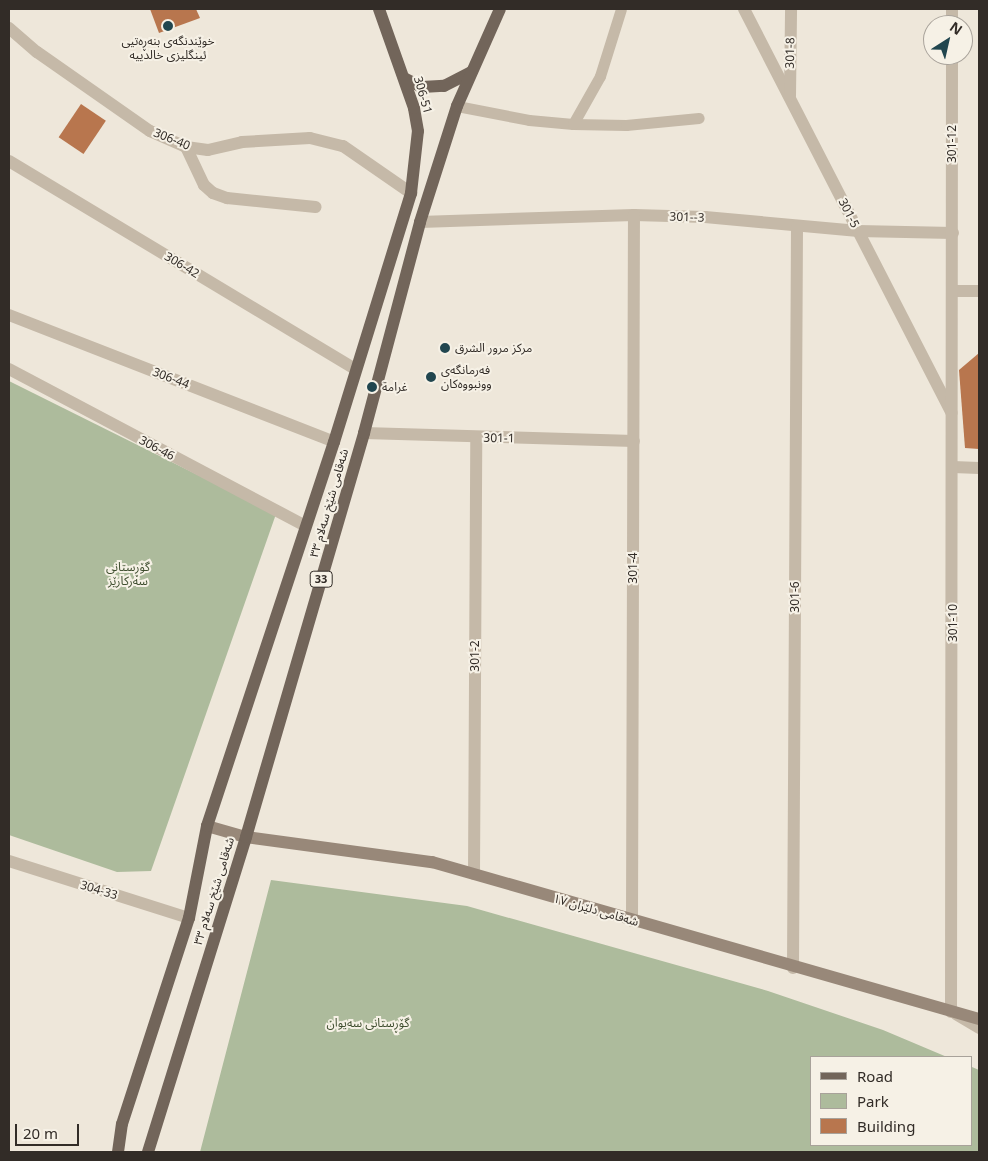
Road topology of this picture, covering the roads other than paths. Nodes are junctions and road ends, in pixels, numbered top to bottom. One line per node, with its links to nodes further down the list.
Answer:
1 (379, 9): 9 (main road, 306-51)
2 (500, 9): 8 (main road, شەقامی شێخ سەلام ٣٣ / 33)
3 (621, 9): 13 (lane)
4 (744, 9): 10 (street, 301-5)
5 (790, 9): 10 (street, 301-8)
6 (9, 28): 14 (street, 306-40)
7 (952, 65): 22 (street, 301-12)
8 (472, 72): 9 (main road); 11 (main road, شەقامی شێخ سەلام ٣٣ / 33)
9 (404, 78): 16 (main road, 306-51)
10 (790, 98): 21 (street, 301-5)
11 (457, 106): 13 (lane); 19 (main road, شەقامی شێخ سەلام ٣٣ / 33)
12 (698, 118): 13 (lane)
13 (573, 124)
14 (186, 147): 16 (street, 306-40); 17 (street)
15 (9, 161): 29 (street, 306-42)
16 (412, 193): 25 (main road, شەقامی شێخ سەلام ٣٣ / 33)
17 (316, 207)
18 (634, 215): 19 (street, 301--3); 20 (street, 301--3); 33 (street, 301-4)
19 (420, 222): 26 (main road, شەقامی شێخ سەلام ٣٣ / 33)
20 (797, 226): 21 (street, 301--3); 44 (street, 301-6)
21 (858, 231): 22 (street, 301--3); 30 (street, 301-5)
22 (953, 233): 23 (street, 301-10)
23 (953, 291): 24 (street); 30 (street, 301-10)
24 (979, 291)
25 (374, 309): 26 (main road); 29 (main road, شەقامی شێخ سەلام ٣٣ / 33)
26 (396, 314): 31 (main road, شەقامی شێخ سەلام ٣٣ / 33)
27 (9, 315): 34 (street, 306-44)
28 (9, 369): 37 (street, 306-46)
29 (355, 369): 34 (main road, شەقامی شێخ سەلام ٣٣ / 33)
30 (954, 416): 35 (street, 301-10)
31 (364, 433): 32 (street, 301-1); 39 (main road, شەقامی شێخ سەلام ٣٣ / 33)
32 (476, 437): 33 (street, 301-1); 41 (street, 301-2)
33 (634, 441): 43 (street, 301-4)
34 (334, 442): 37 (main road, شەقامی شێخ سەلام ٣٣ / 33)
35 (954, 467): 36 (street); 45 (street, 301-10)
36 (979, 468)
37 (305, 526): 38 (main road, شەقامی شێخ سەلام ٣٣ / 33)
38 (207, 826): 39 (main road, شەقامی دلێران ١٧); 42 (main road, شەقامی شێخ سەلام ٣٣ / 33)
39 (246, 836): 41 (main road, شەقامی دلێران ١٧); 49 (main road, شەقامی شێخ سەلام ٣٣ / 33)
40 (9, 861): 42 (street, 304-33)
41 (474, 874): 43 (main road, شەقامی دلێران ١٧)
42 (189, 918): 48 (main road, شەقامی شێخ سەلام ٣٣ / 33)
43 (632, 921): 44 (main road, شەقامی دلێران ١٧)
44 (793, 968): 45 (main road, شەقامی دلێران ١٧)
45 (952, 1012): 46 (main road, شەقامی دلێران ١٧); 47 (street)
46 (979, 1019)
47 (979, 1028)
48 (118, 1152)
49 (148, 1152)

